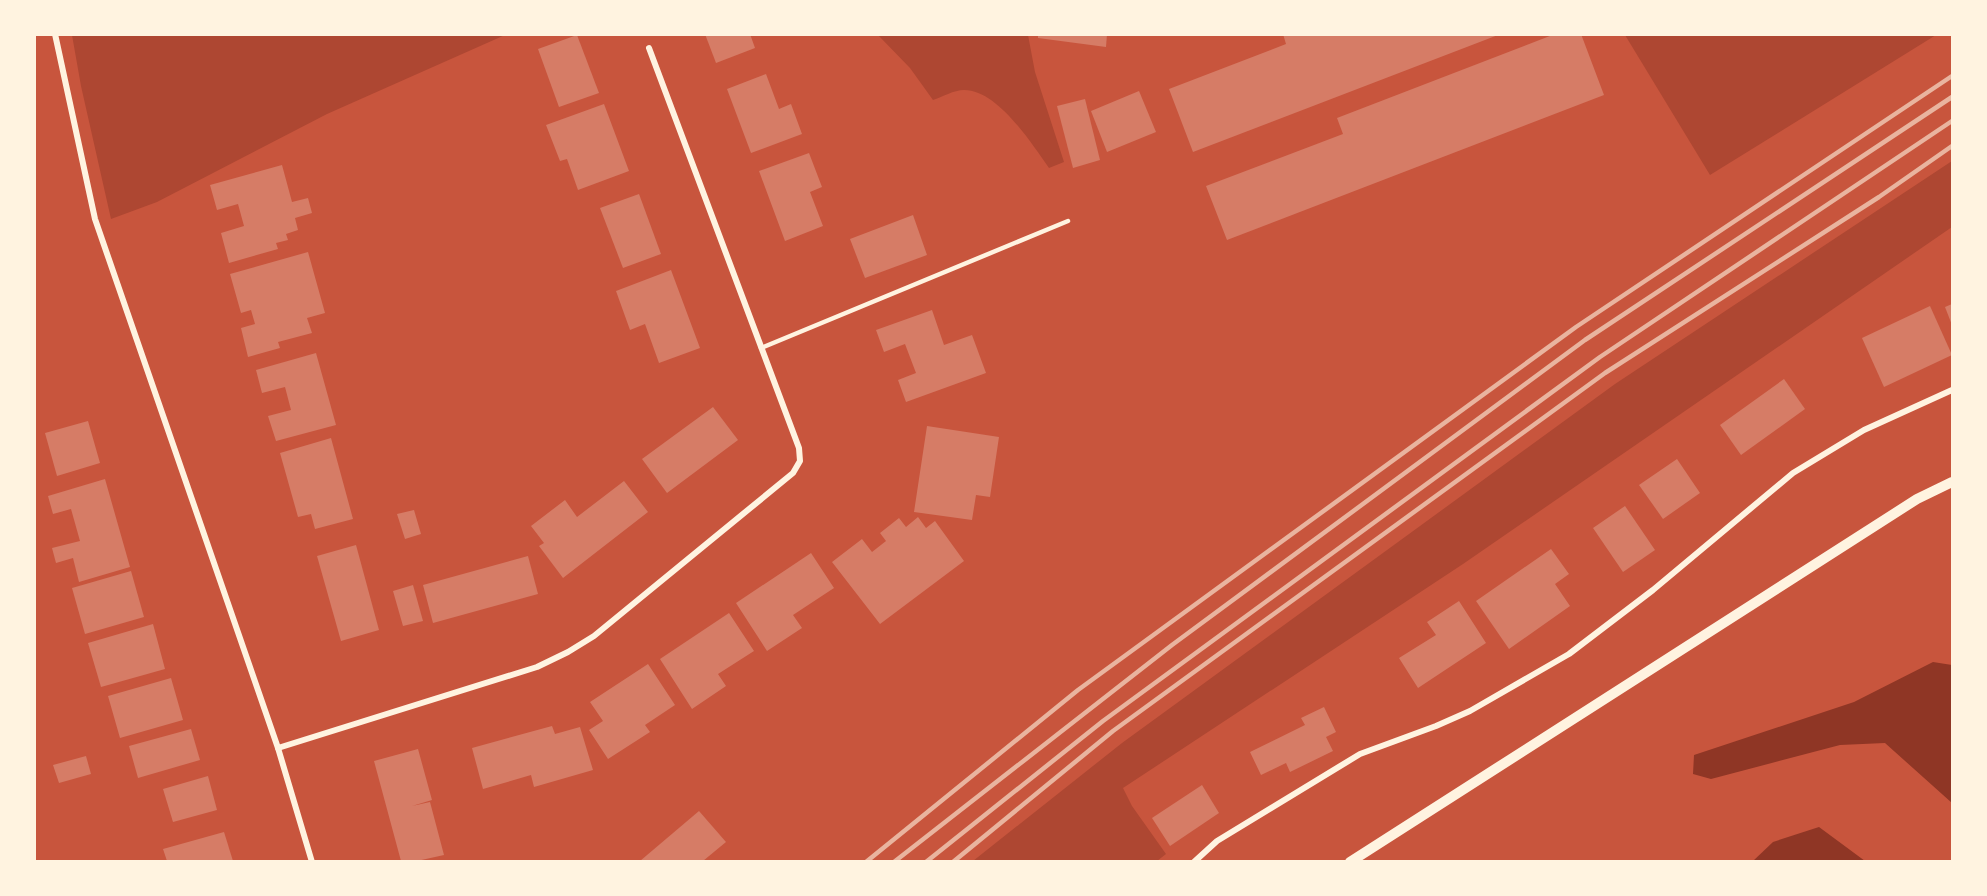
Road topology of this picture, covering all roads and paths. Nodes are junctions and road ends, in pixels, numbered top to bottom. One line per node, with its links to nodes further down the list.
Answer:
1 (55, 34): 7 (street)
2 (649, 48): 4 (street)
3 (1068, 221): 4 (lane)
4 (761, 348): 7 (street)
5 (1953, 390): 9 (street)
6 (1953, 482): 10 (street)
7 (278, 748): 8 (street)
8 (312, 861)
9 (1194, 861)
10 (1350, 861)

